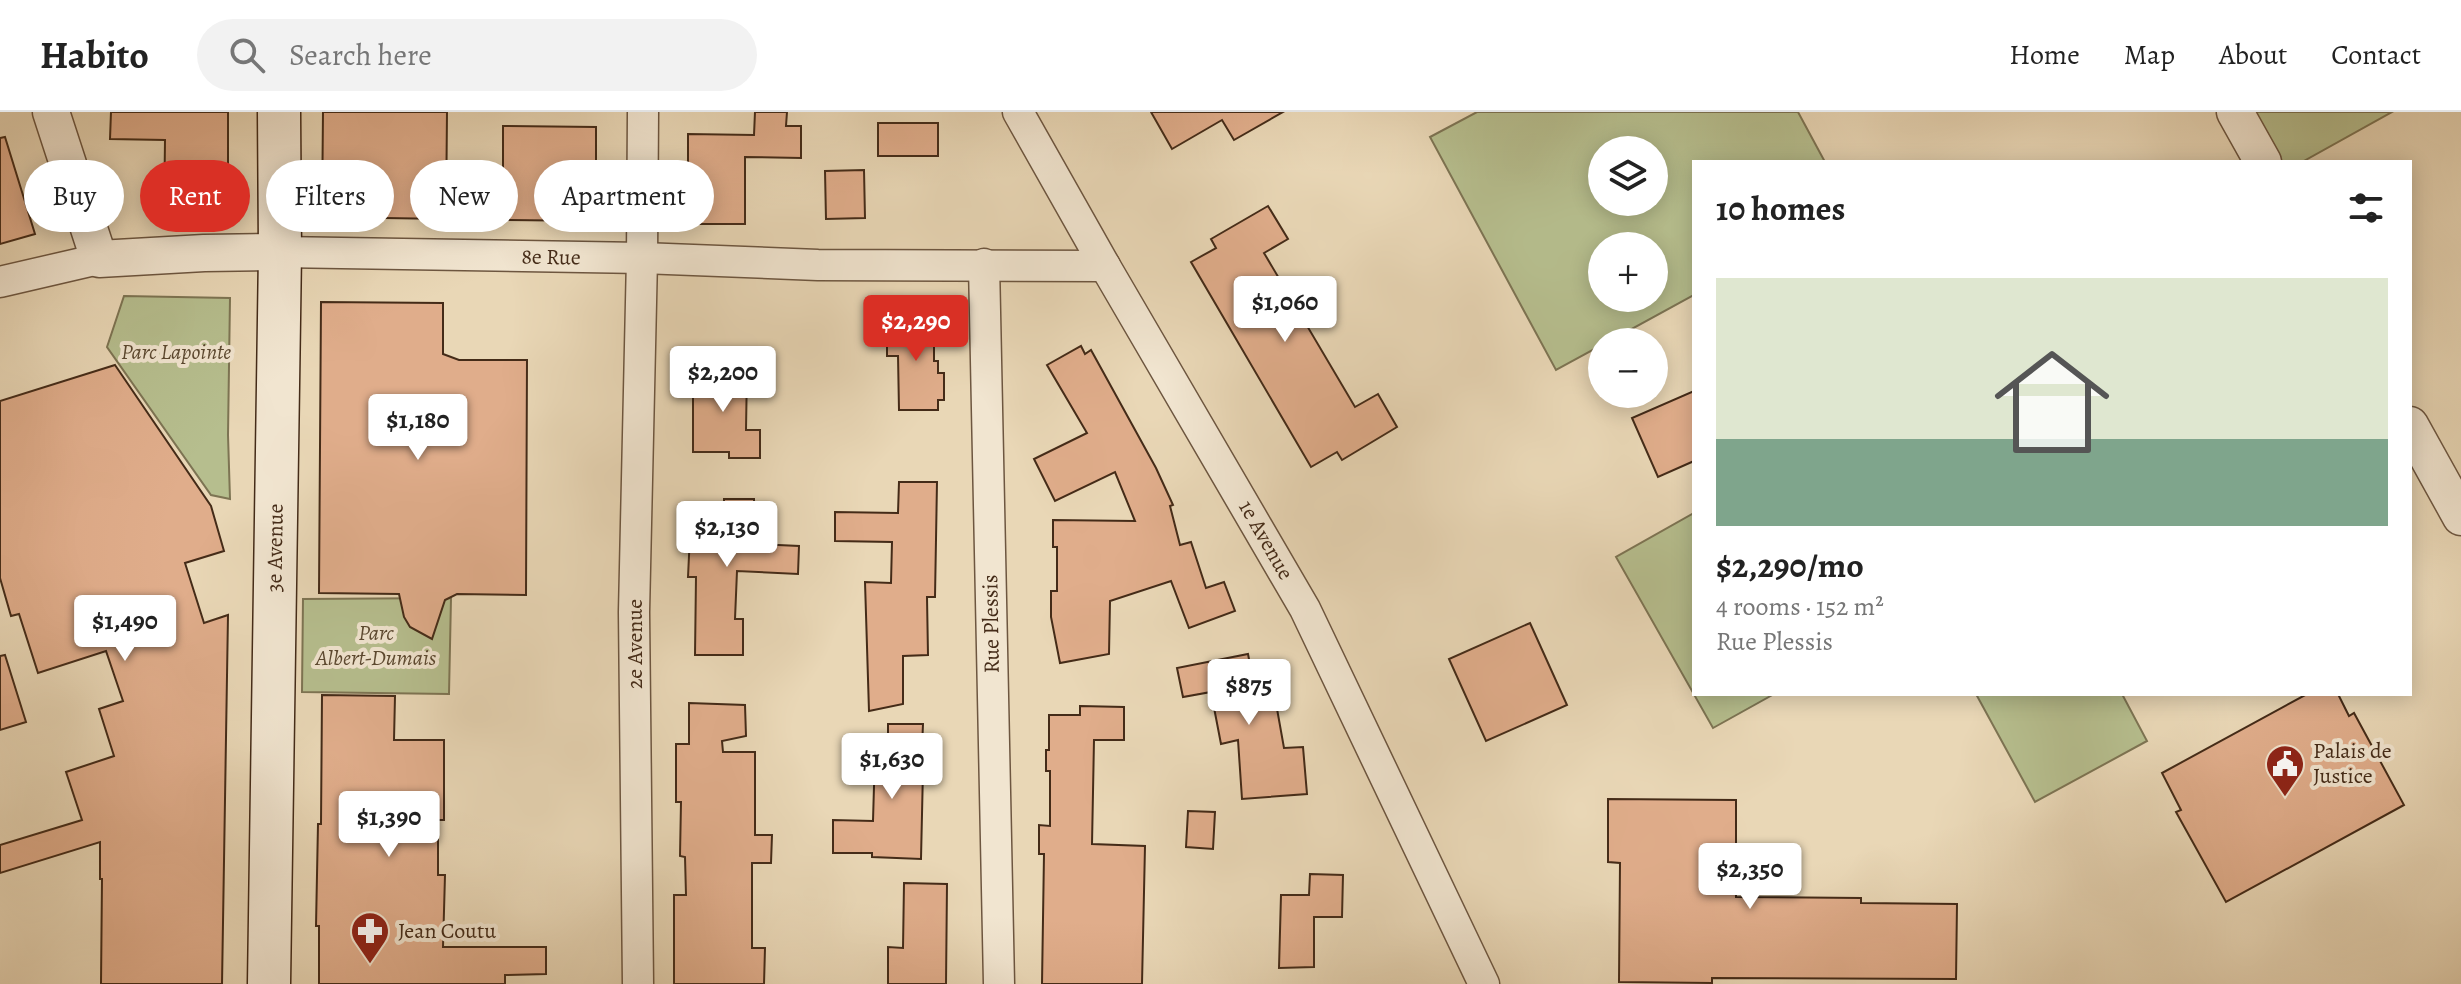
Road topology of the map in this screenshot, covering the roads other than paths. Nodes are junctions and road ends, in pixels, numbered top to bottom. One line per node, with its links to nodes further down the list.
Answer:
1 (51, 112): 9 (street)
2 (279, 112): 7 (main road, 3e Avenue)
3 (643, 112): 8 (street, 2e Avenue)
4 (1018, 112): 11 (street, 1e Avenue)
5 (2235, 112): 6 (street)
6 (2262, 160)
7 (280, 252): 8 (street, 8e Rue); 9 (street, 8e Rue); 15 (main road, 3e Avenue)
8 (642, 258): 10 (street, 8e Rue); 16 (street, 2e Avenue)
9 (99, 259): 12 (street, 8e Rue)
10 (984, 264): 11 (street, 8e Rue); 17 (street, Rue Plessis)
11 (1105, 266): 18 (street, 1e Avenue)
12 (0, 282)
13 (2412, 429): 14 (street)
14 (2461, 517)
15 (269, 984)
16 (638, 984)
17 (999, 984)
18 (1484, 984)

